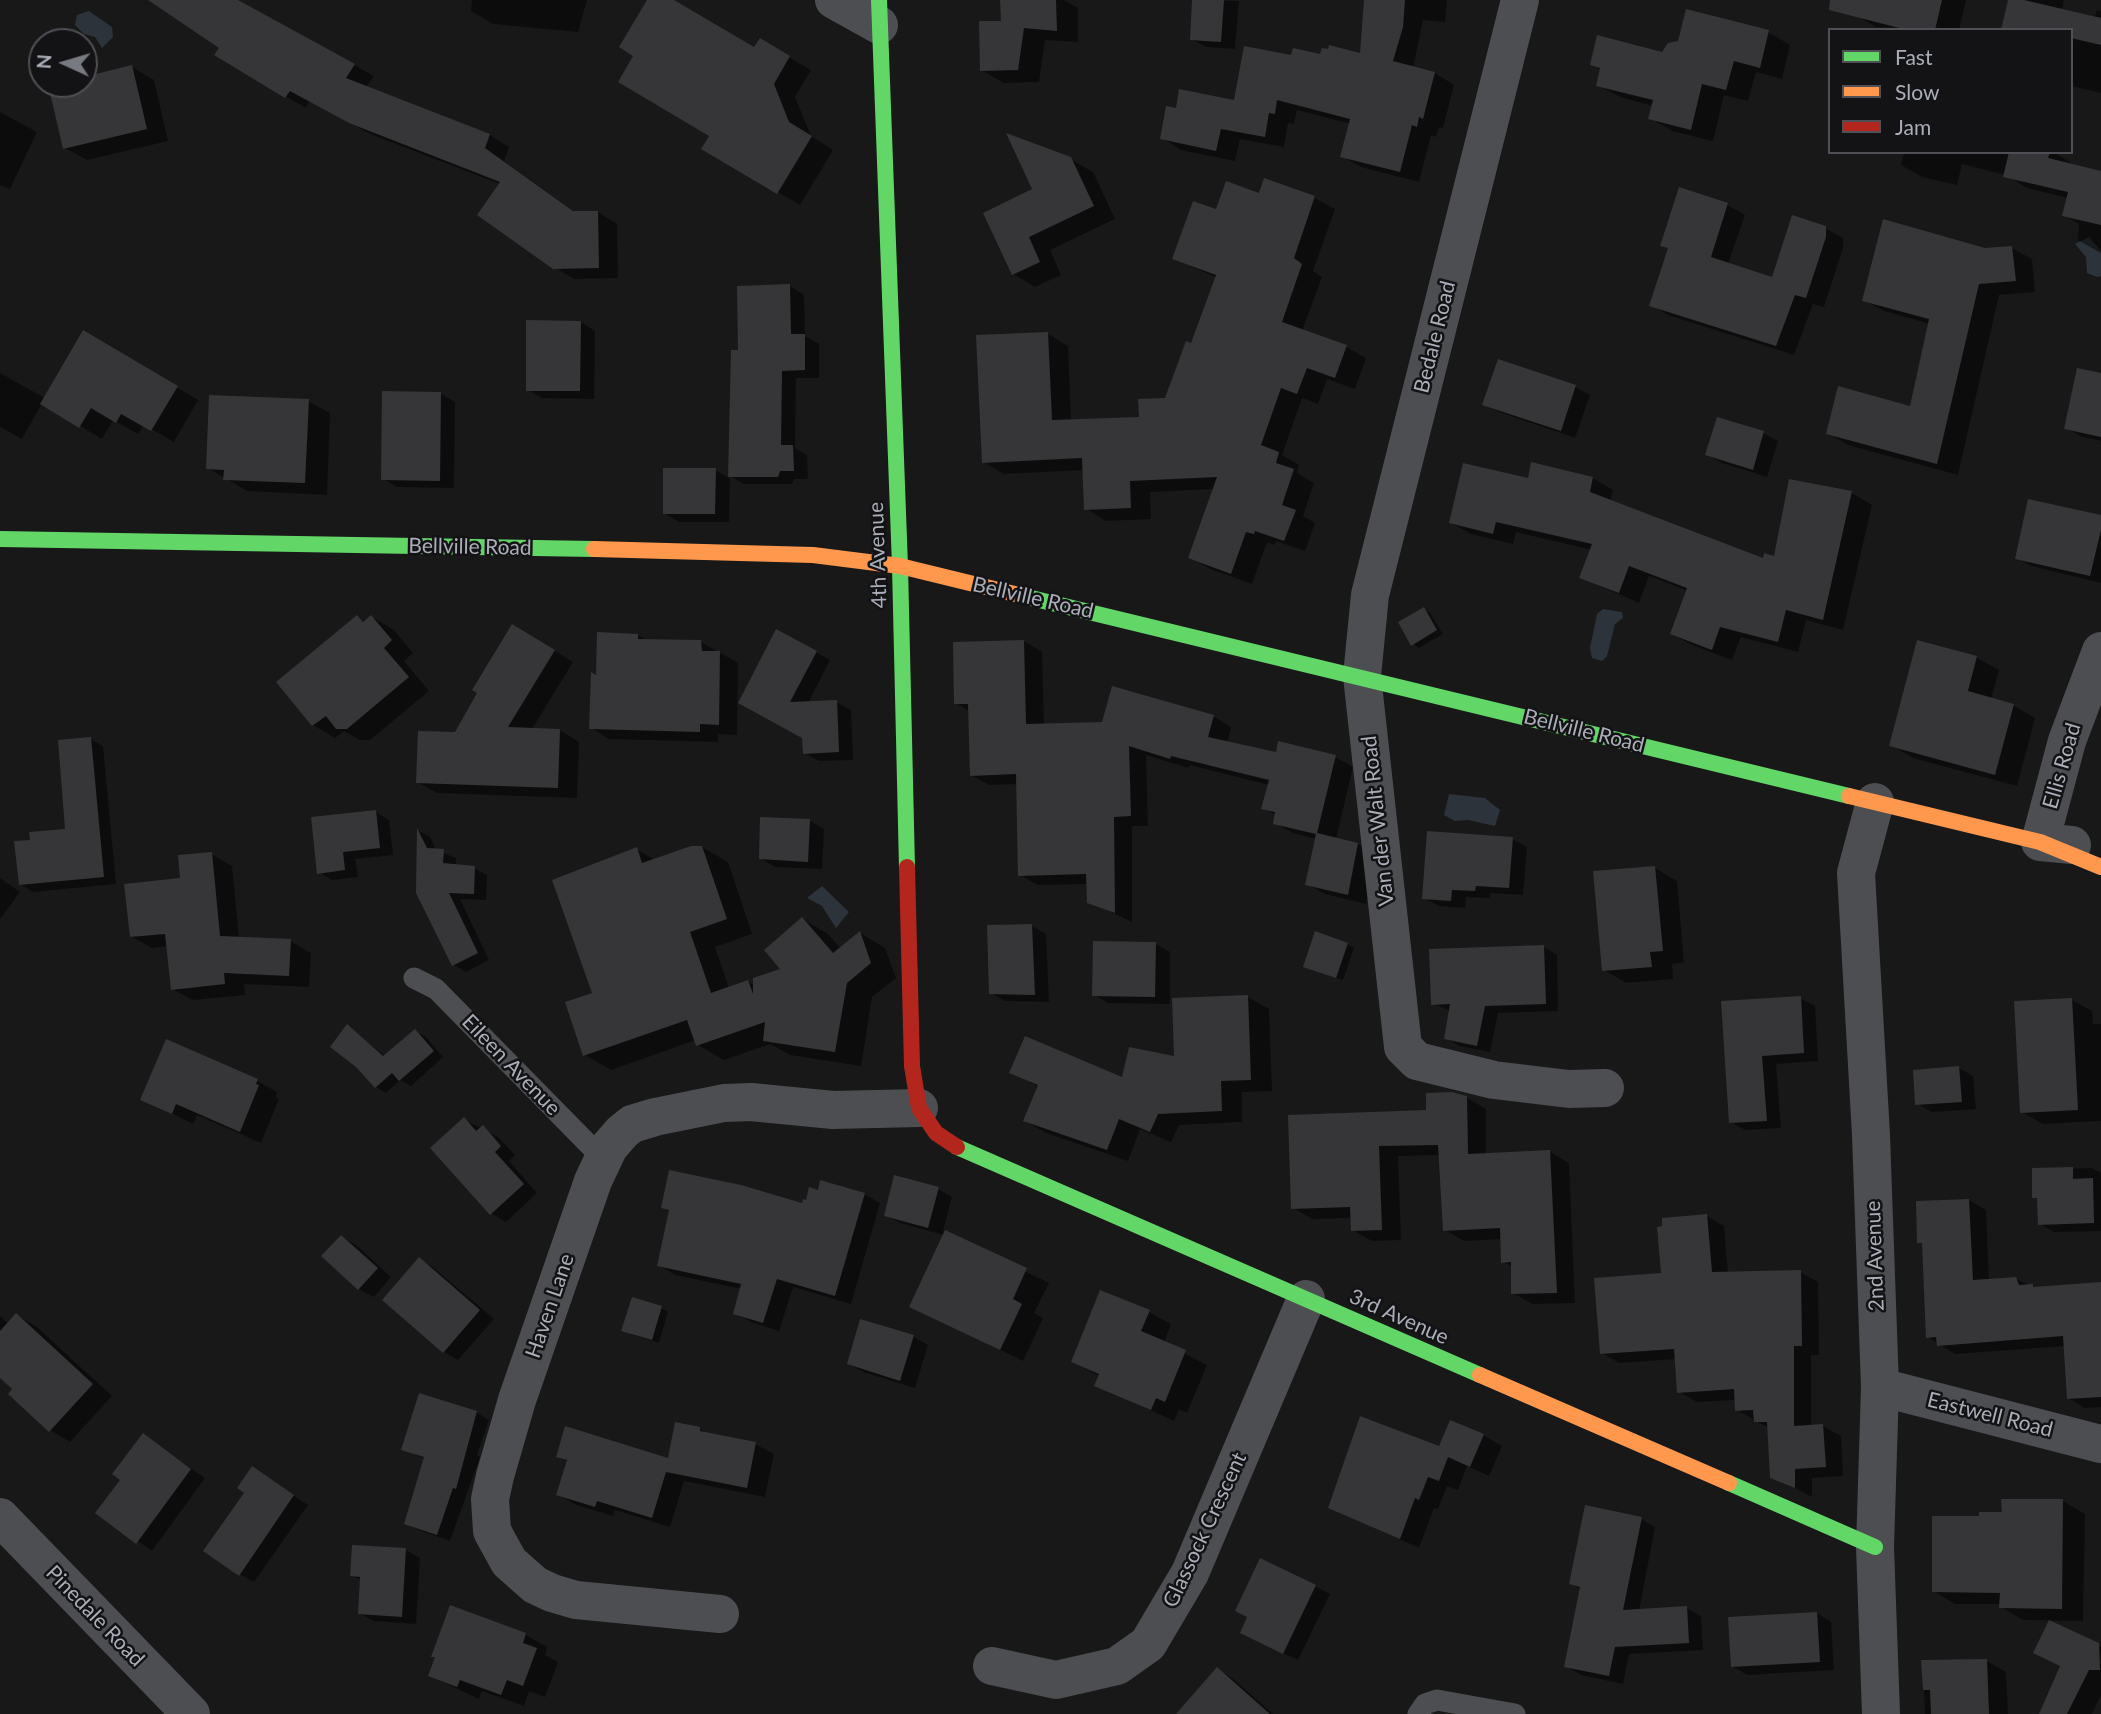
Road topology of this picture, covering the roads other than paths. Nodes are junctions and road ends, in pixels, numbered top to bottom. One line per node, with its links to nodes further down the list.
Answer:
1 (834, 0): 3 (street)
2 (1520, 0): 7 (street, Bedale Road)
3 (879, 13): 5 (street, 4th Avenue)
4 (0, 539): 5 (street, Bellville Road)
5 (900, 566): 7 (street, Bellville Road); 14 (street, 4th Avenue)
6 (2101, 651): 9 (street, Ellis Road)
7 (1362, 676): 8 (street, Bellville Road); 13 (street, Van der Walt Road)
8 (1875, 802): 9 (street, Bellville Road); 17 (street, 2nd Avenue)
9 (2040, 842): 10 (street, Bellville Road); 11 (street, Bellville Road)
10 (2101, 847)
11 (2101, 867)
12 (414, 978): 15 (lane, Eileen Avenue)
13 (1605, 1088)
14 (919, 1108): 15 (street, Haven Lane); 16 (street, 3rd Avenue)
15 (603, 1159): 21 (street, Haven Lane)
16 (1306, 1300): 20 (street, 3rd Avenue); 22 (street, Glassock Crescent)
17 (1880, 1387): 18 (street, Eastwell Road); 20 (street, 2nd Avenue)
18 (2101, 1444)
19 (0, 1517): 24 (street, Pinedale Road)
20 (1875, 1547): 26 (street, 2nd Avenue)
21 (720, 1614)
22 (992, 1665)
23 (1425, 1707): 25 (lane)
24 (191, 1714)
25 (1514, 1714)
26 (1881, 1714)

